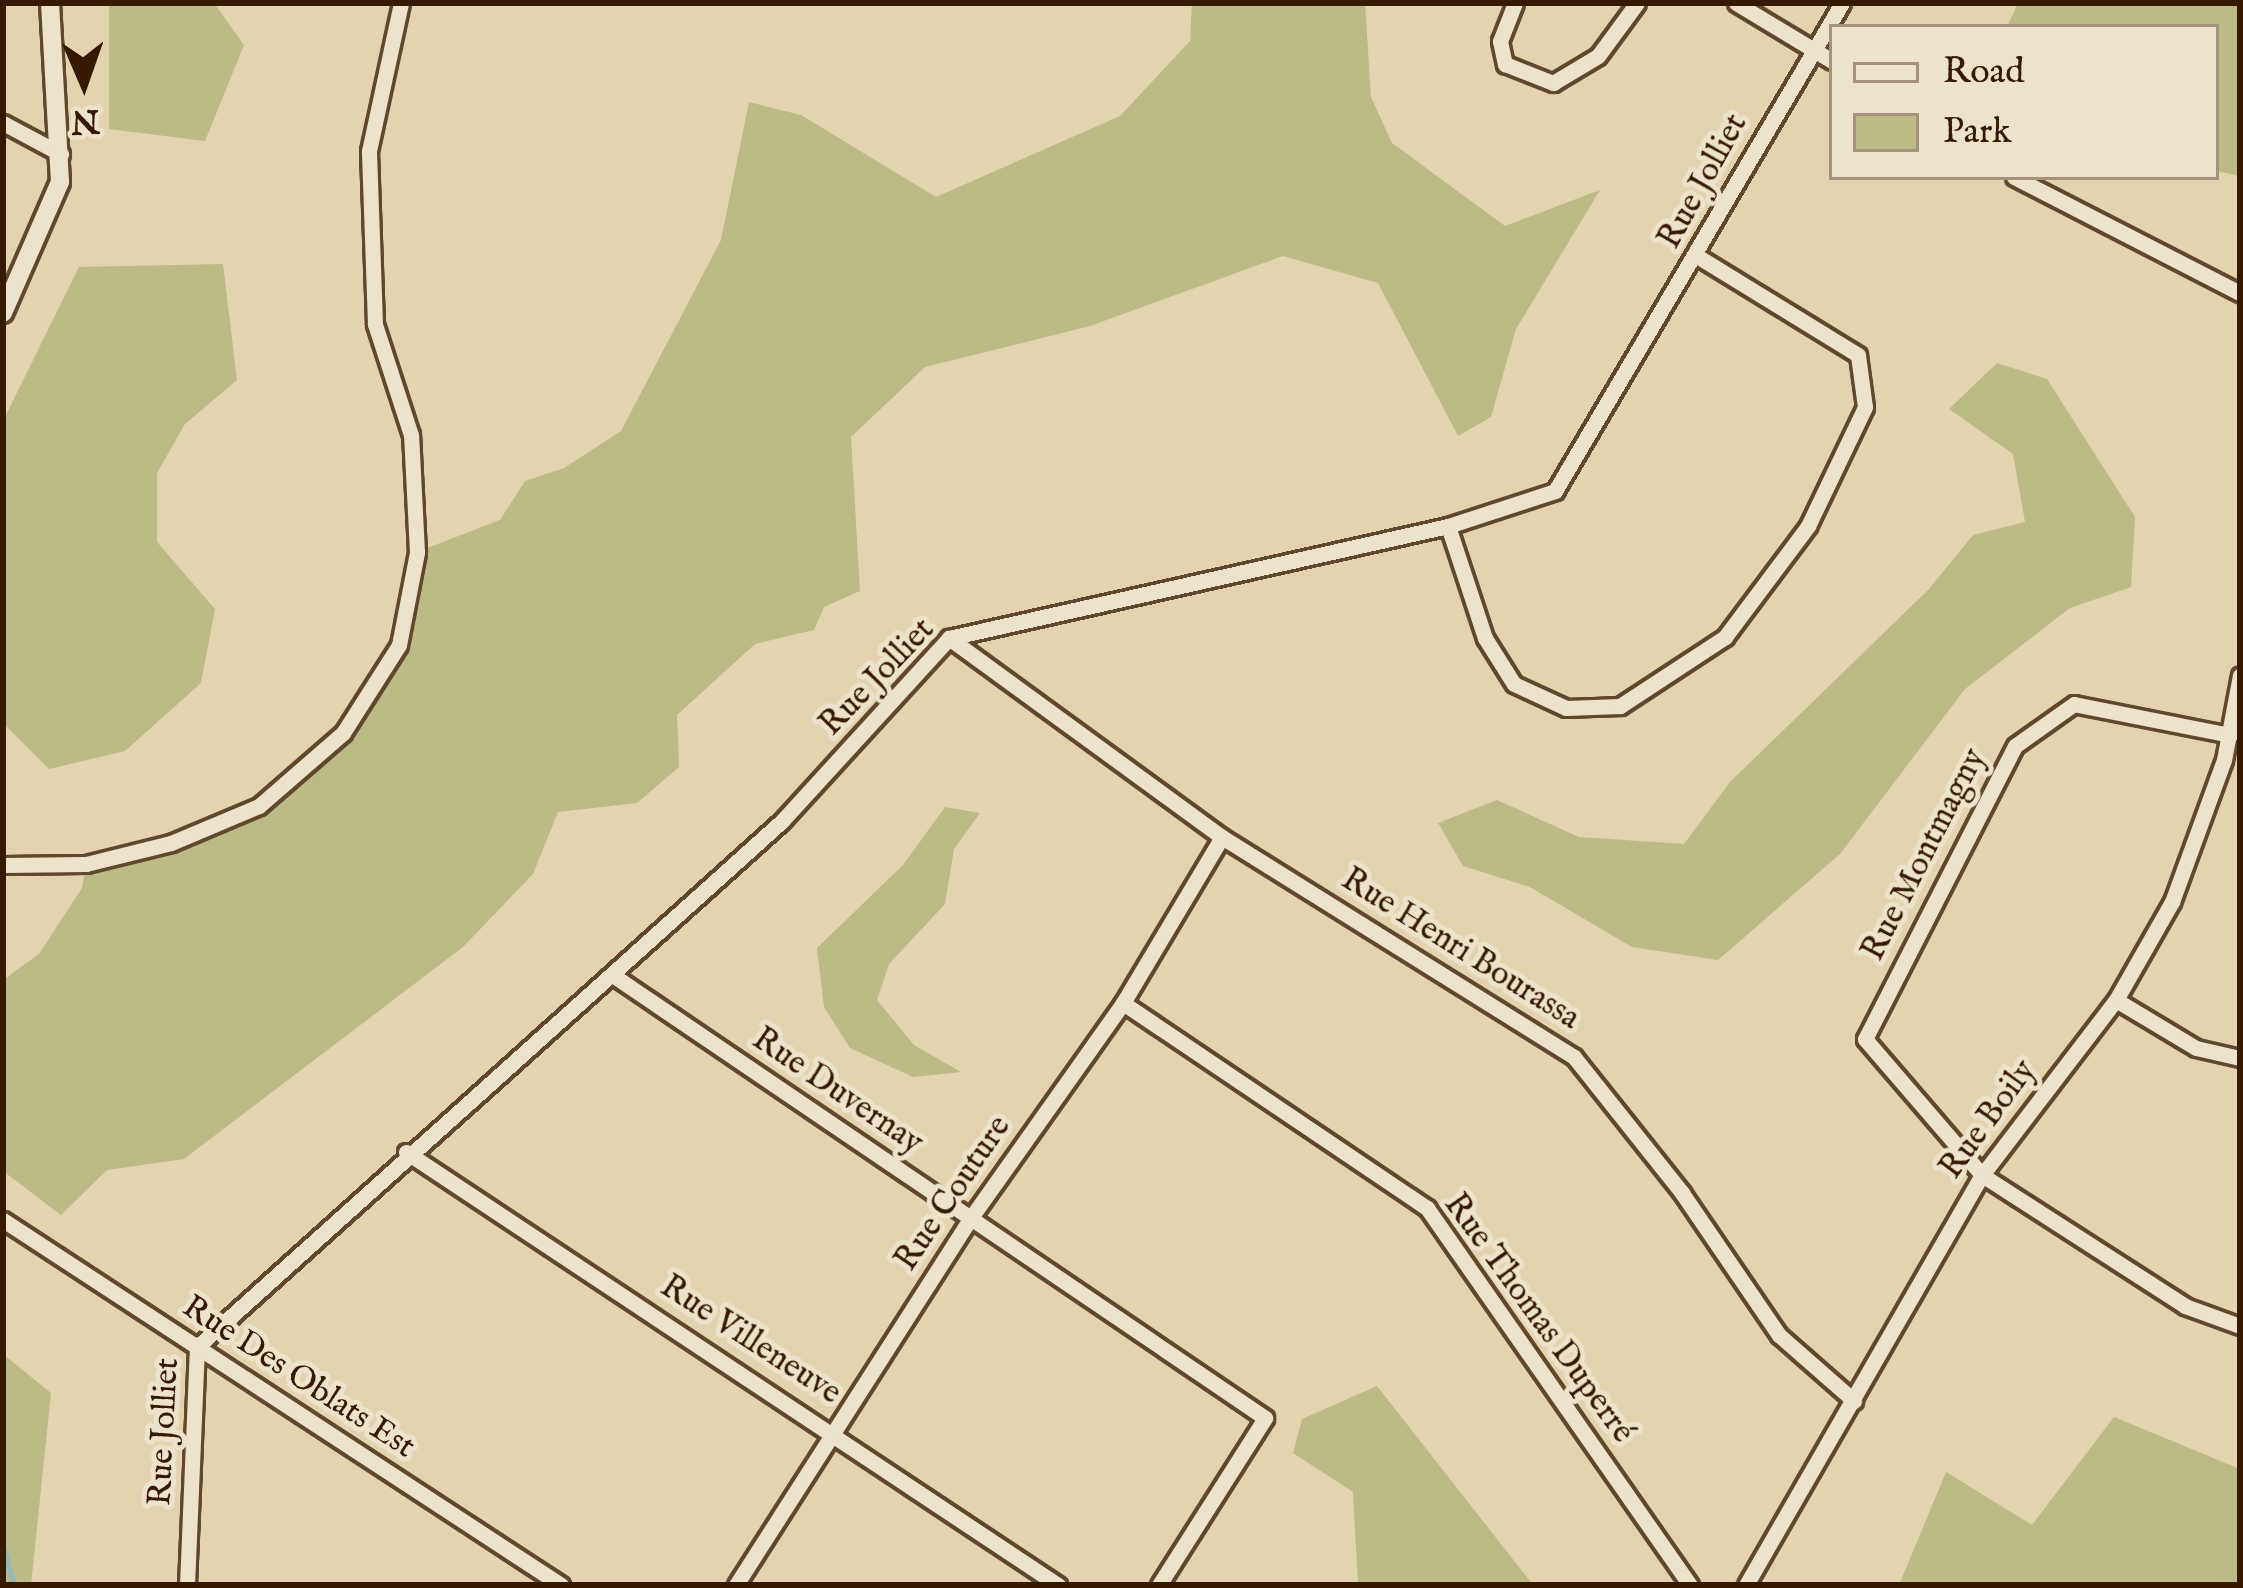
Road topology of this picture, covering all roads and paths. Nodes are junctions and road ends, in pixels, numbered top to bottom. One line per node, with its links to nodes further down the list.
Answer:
1 (50, 3): 10 (street)
2 (401, 3): 20 (street)
3 (1515, 3): 4 (street)
4 (1637, 3)
5 (1736, 3): 7 (street)
6 (1842, 3): 7 (street, Rue Jolliet)
7 (1813, 49): 8 (street); 12 (street, Rue Jolliet)
8 (1829, 59)
9 (3, 123): 10 (street)
10 (61, 154): 14 (street)
11 (2020, 180): 13 (street)
12 (1697, 256): 15 (street, Rue Jolliet); 15 (street)
13 (2240, 293)
14 (3, 313)
15 (1448, 526): 16 (street, Rue Jolliet)
16 (949, 638): 19 (street, Rue Henri Bourassa); 21 (street, Rue Jolliet)
17 (2240, 675): 18 (street, Rue Boily)
18 (2230, 735): 22 (street, Rue Boily); 26 (street, Rue Montmagny)
19 (1222, 837): 23 (street, Rue Couture); 31 (street, Rue Henri Bourassa)
20 (3, 865)
21 (614, 976): 25 (street, Rue Jolliet); 27 (street, Rue Duvernay)
22 (2116, 1000): 24 (street); 26 (street, Rue Boily)
23 (1123, 1003): 27 (street, Rue Couture); 38 (street, Rue Thomas Duperré)
24 (2240, 1058)
25 (406, 1152): 30 (street, Rue Jolliet); 32 (street, Rue Villeneuve)
26 (1982, 1175): 29 (street); 31 (street, Rue Boily)
27 (970, 1219): 32 (street, Rue Couture); 37 (street, Rue Duvernay)
28 (3, 1220): 30 (street, Rue Des Oblats Est)
29 (2240, 1326)
30 (197, 1348): 33 (street, Rue Jolliet); 34 (street, Rue Des Oblats Est)
31 (1854, 1401): 39 (street, Rue Boily)
32 (834, 1432): 35 (street, Rue Couture); 36 (street, Rue Villeneuve)
33 (187, 1585)
34 (561, 1585)
35 (736, 1585)
36 (1058, 1585)
37 (1159, 1585)
38 (1690, 1585)
39 (1746, 1585)

